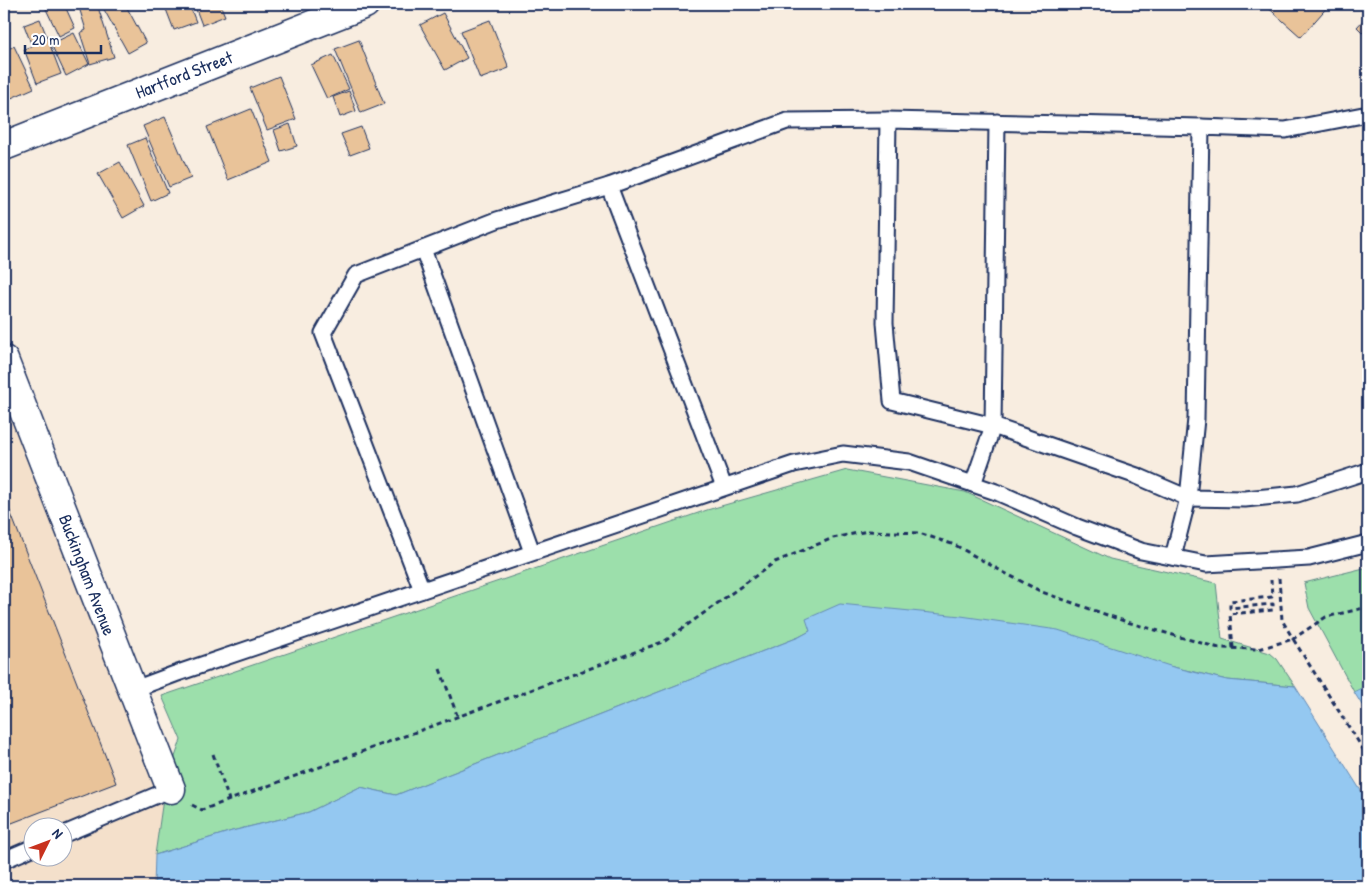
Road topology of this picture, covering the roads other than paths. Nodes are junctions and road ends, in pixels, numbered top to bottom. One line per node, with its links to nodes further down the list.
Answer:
1 (365, 4): 6 (street, Hartford Street)
2 (1368, 114): 5 (lane)
3 (888, 120): 4 (lane); 7 (lane); 10 (lane)
4 (997, 122): 5 (lane); 10 (lane)
5 (1201, 128): 14 (lane)
6 (4, 146)
7 (609, 186): 8 (lane); 13 (lane)
8 (423, 249): 16 (lane); 18 (lane)
9 (4, 360): 19 (street, Buckingham Avenue)
10 (992, 426): 12 (lane); 14 (lane)
11 (1368, 470): 14 (lane)
12 (973, 484): 13 (lane); 17 (lane)
13 (724, 487): 16 (lane)
14 (1188, 498): 17 (lane)
15 (1368, 543): 17 (lane)
16 (532, 552): 18 (lane)
17 (1172, 557)
18 (422, 590): 19 (lane)
19 (132, 690): 20 (street, Buckingham Avenue)
20 (171, 789): 21 (lane)
21 (72, 831)
22 (22, 852): 23 (lane)
23 (4, 860)

